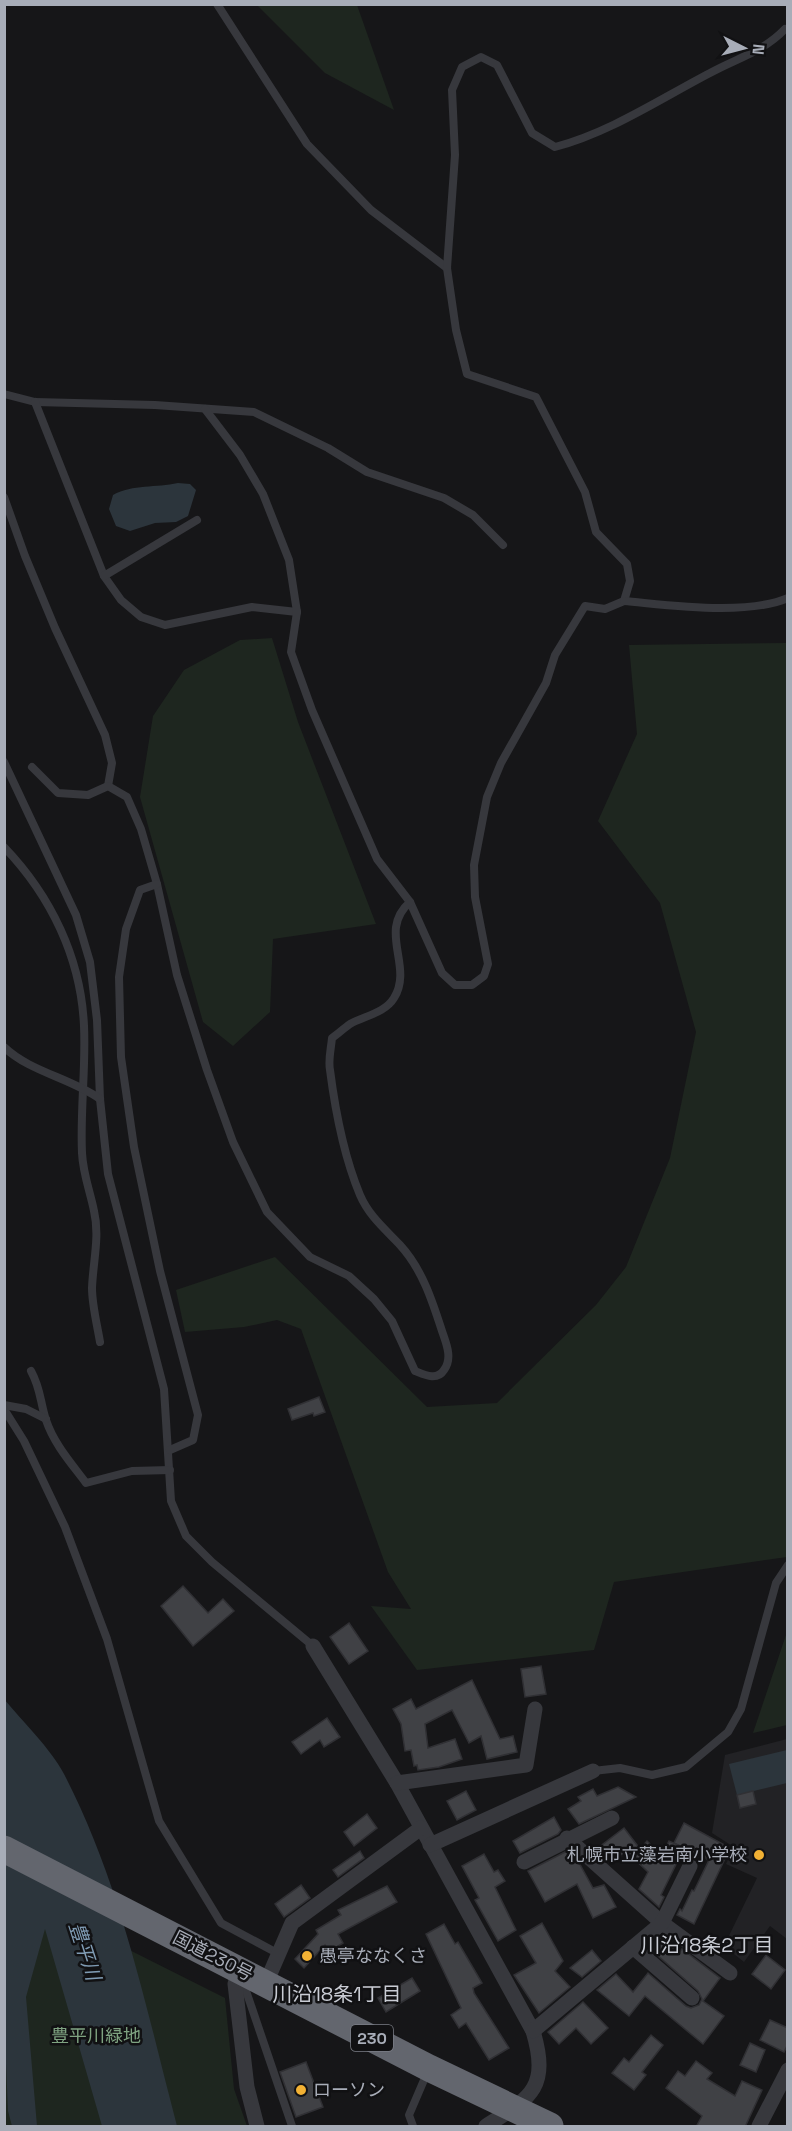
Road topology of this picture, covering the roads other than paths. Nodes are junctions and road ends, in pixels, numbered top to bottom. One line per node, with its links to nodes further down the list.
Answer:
1 (217, 4): 3 (lane)
2 (785, 29): 3 (lane)
3 (447, 268): 12 (lane)
4 (4, 394): 5 (lane)
5 (35, 402): 6 (lane); 10 (lane)
6 (205, 409): 9 (lane); 13 (lane)
7 (4, 497): 16 (lane)
8 (197, 520): 10 (lane)
9 (503, 544)
10 (104, 576): 13 (lane)
11 (788, 598): 12 (lane)
12 (624, 601): 19 (lane)
13 (297, 612): 19 (lane)
14 (4, 762): 22 (lane)
15 (33, 767): 16 (lane)
16 (108, 786): 18 (lane)
17 (4, 848): 21 (lane)
18 (157, 884): 19 (lane); 27 (lane)
19 (410, 902)
20 (4, 1047): 21 (lane)
21 (83, 1087): 22 (lane); 23 (lane)
22 (100, 1099): 27 (lane)
23 (100, 1342)
24 (31, 1371): 26 (lane)
25 (4, 1407): 26 (lane); 43 (lane)
26 (46, 1419): 28 (lane)
27 (170, 1450): 28 (lane)
28 (170, 1470): 30 (lane)
29 (788, 1565): 32 (lane)
30 (313, 1646): 33 (street)
31 (535, 1709): 33 (street)
32 (593, 1771): 37 (street)
33 (397, 1784): 35 (street)
34 (612, 1818): 36 (street)
35 (421, 1828): 37 (street); 43 (street)
36 (567, 1838): 39 (street); 41 (street)
37 (430, 1845): 48 (street)
38 (4, 1849): 44 (highway, 国道230号 / 230)
39 (524, 1862)
40 (690, 1866): 41 (street)
41 (662, 1923): 42 (street); 45 (street)
42 (633, 1947): 47 (street); 48 (street)
43 (279, 1954): 46 (street)
44 (239, 1969): 46 (highway, 国道230号 / 230); 52 (street); 53 (lane)
45 (730, 1973)
46 (266, 1983): 49 (highway, 国道230号 / 230)
47 (692, 1998)
48 (533, 2031): 51 (street)
49 (429, 2068): 51 (highway, 国道230号 / 230); 54 (lane)
50 (788, 2070): 57 (street)
51 (515, 2109): 55 (street); 56 (highway, 国道230号 / 230)
52 (257, 2127)
53 (292, 2127)
54 (413, 2127)
55 (486, 2127)
56 (550, 2127)
57 (759, 2127)

